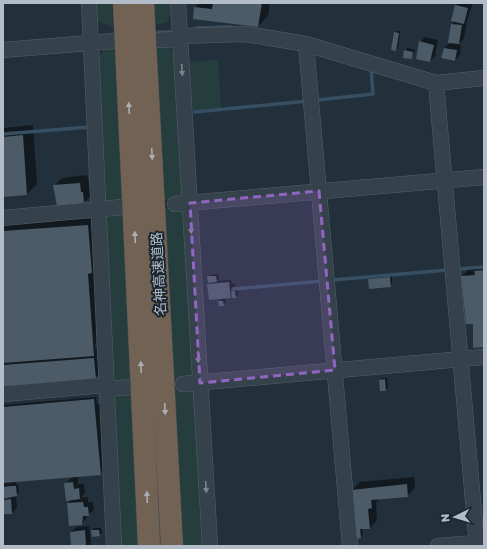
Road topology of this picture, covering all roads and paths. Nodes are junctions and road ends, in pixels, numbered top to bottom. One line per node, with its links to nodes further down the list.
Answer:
1 (89, 3): 7 (street)
2 (124, 3): 28 (highway, 名神高速道路, one-way to 2)
3 (143, 3): 29 (highway, 名神高速道路, one-way to 29)
4 (178, 3): 5 (street)
5 (181, 38): 6 (street); 9 (street); 16 (street, one-way to 16)
6 (159, 40)
7 (92, 41): 8 (street); 10 (street); 18 (street)
8 (114, 41)
9 (306, 44): 12 (street); 15 (street)
10 (3, 50)
11 (484, 78): 12 (street)
12 (436, 83): 14 (street)
13 (484, 177): 14 (street)
14 (444, 180): 15 (street); 21 (street)
15 (319, 191): 16 (street); 22 (street)
16 (182, 203): 23 (street, one-way to 23)
17 (124, 207): 18 (street)
18 (99, 209): 19 (street); 25 (street)
19 (3, 218)
20 (484, 357): 21 (street)
21 (461, 359): 22 (street); 30 (street)
22 (335, 370): 23 (street); 33 (street)
23 (200, 382): 24 (street); 32 (street, one-way to 32)
24 (183, 384)
25 (105, 387): 26 (street); 27 (street); 31 (street)
26 (132, 387)
27 (3, 394)
28 (149, 541)
29 (172, 541)
30 (480, 543): 34 (street)
31 (114, 546)
32 (210, 546)
33 (350, 546)
34 (438, 546)

